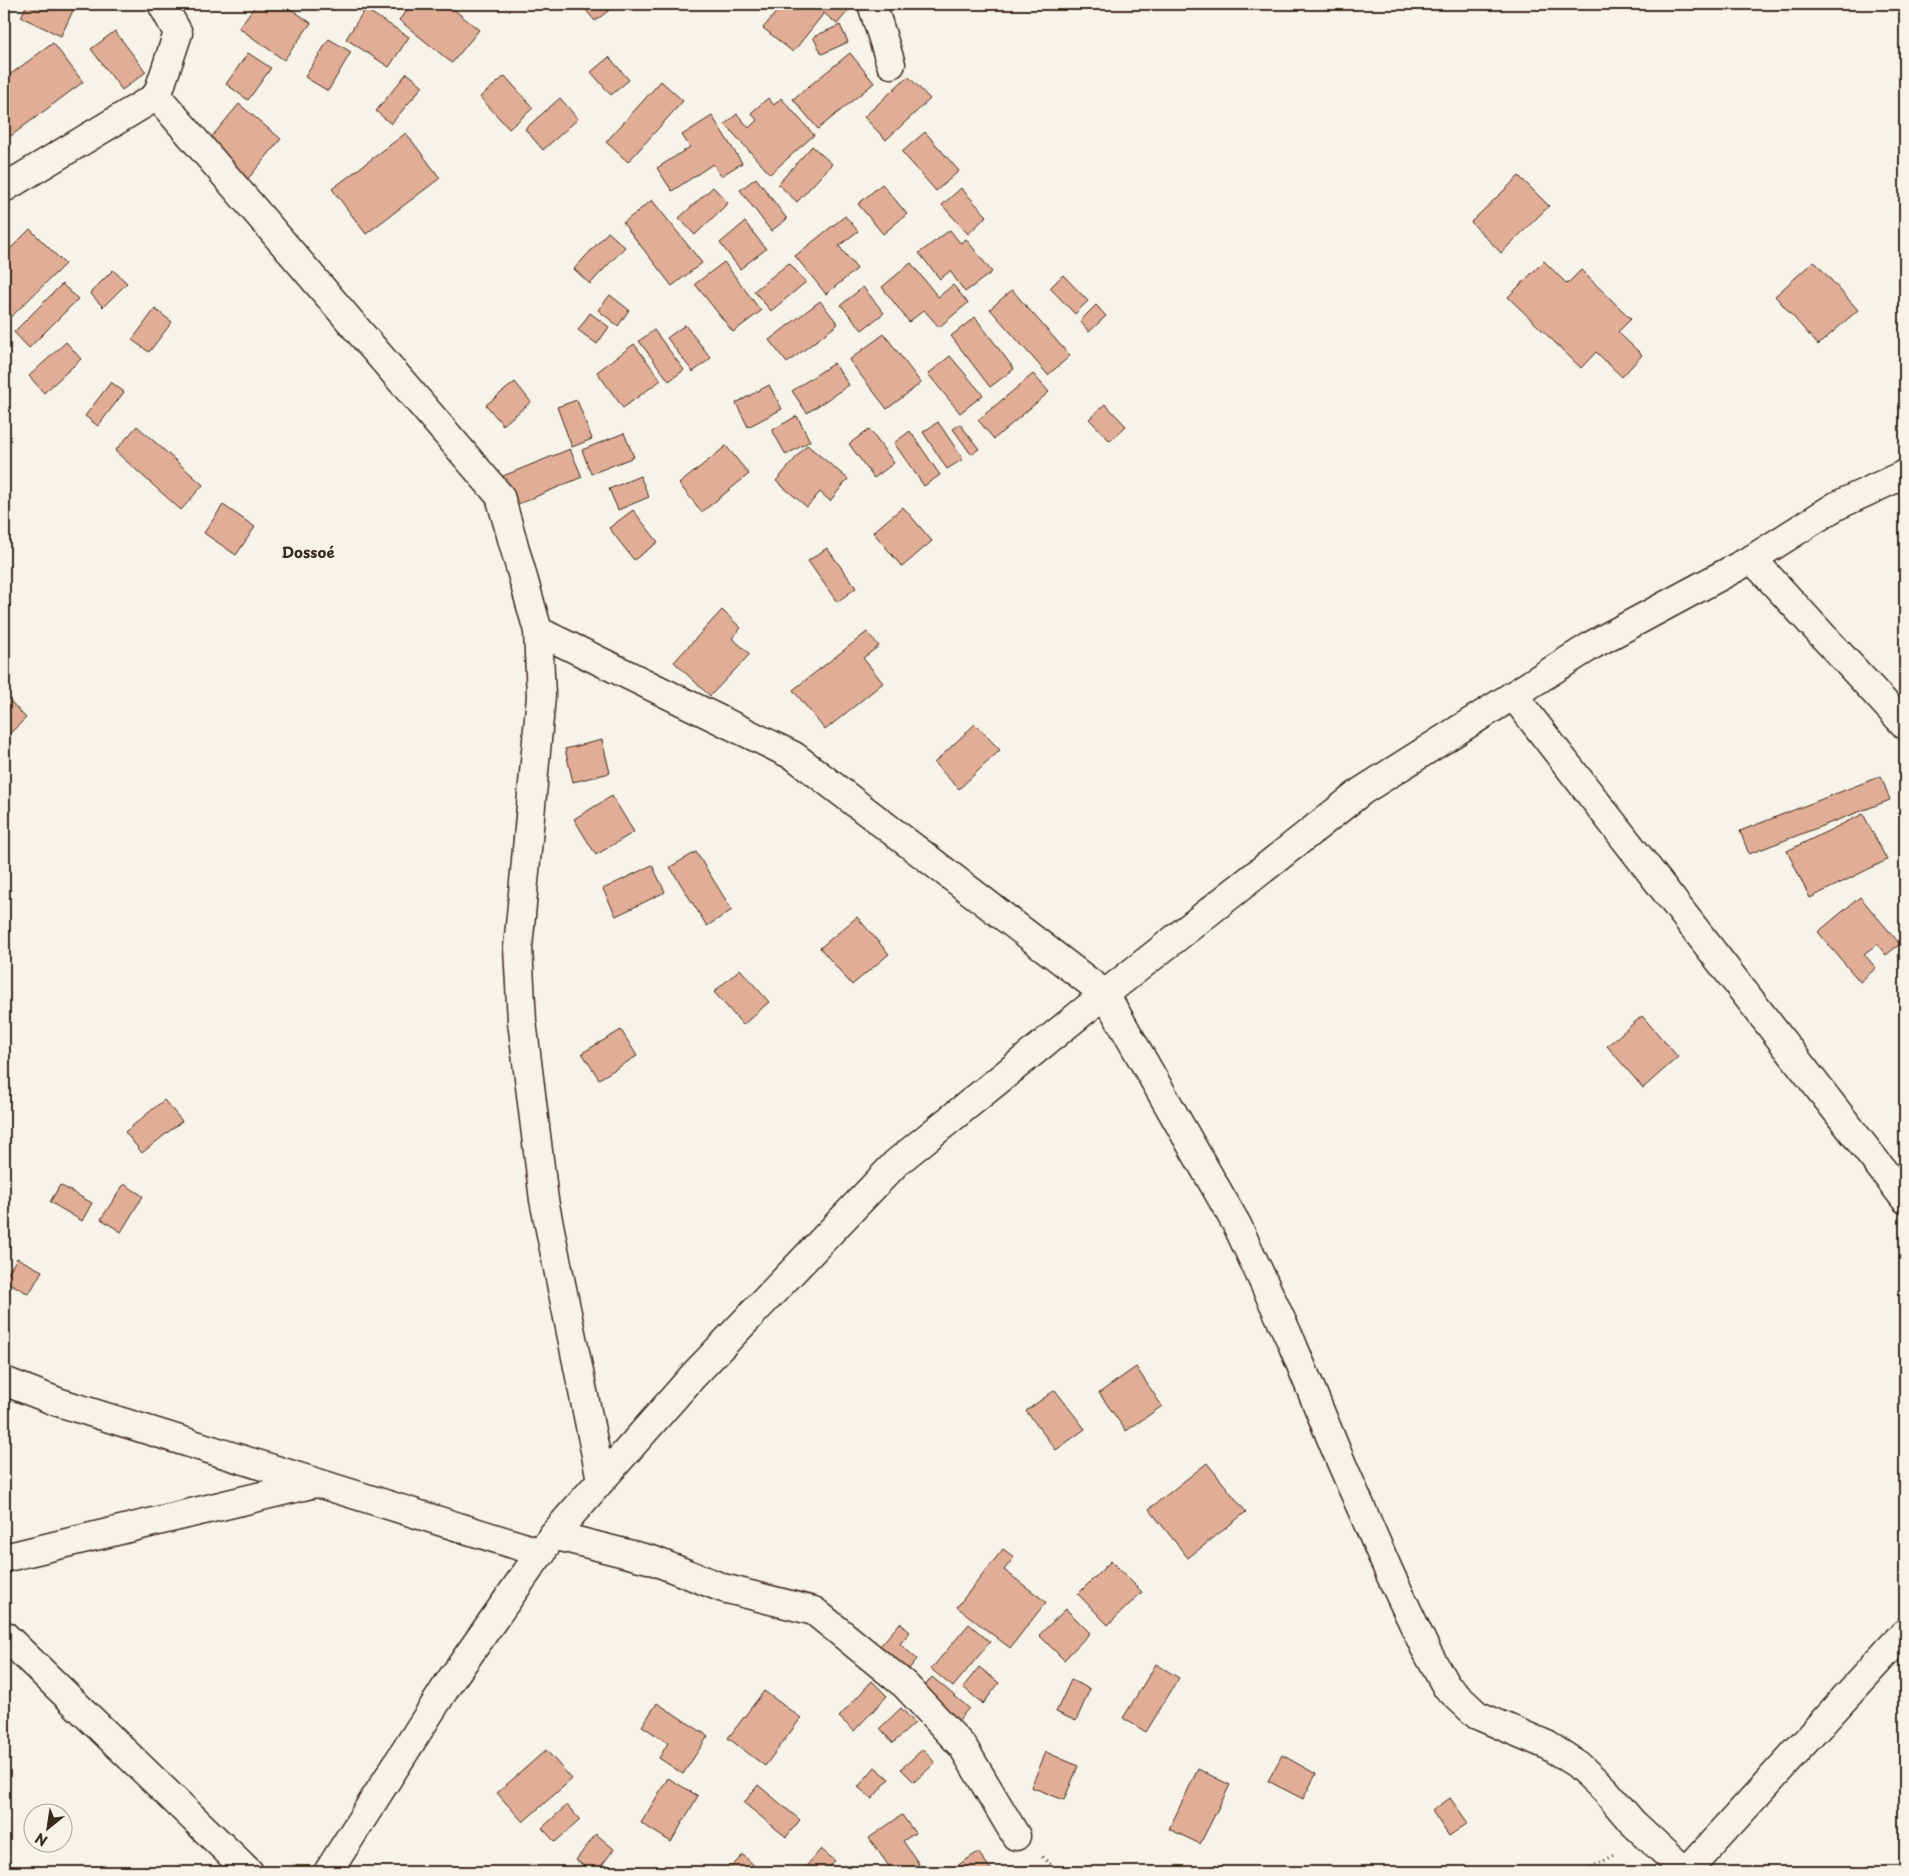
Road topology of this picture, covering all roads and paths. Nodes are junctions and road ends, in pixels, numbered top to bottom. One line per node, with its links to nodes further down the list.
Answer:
1 (162, 4): 4 (street)
2 (872, 4): 3 (street)
3 (891, 64)
4 (157, 96): 5 (street); 8 (street)
5 (4, 188)
6 (1905, 474): 7 (street)
7 (1752, 559): 9 (street); 10 (street)
8 (538, 631): 11 (street); 14 (street)
9 (1514, 695): 11 (street); 12 (street)
10 (1905, 725)
11 (1105, 994): 14 (street); 18 (street)
12 (1905, 1199)
13 (4, 1381): 15 (street)
14 (601, 1480): 16 (street)
15 (317, 1483): 16 (street); 17 (street)
16 (548, 1544): 20 (street); 22 (street)
17 (4, 1558)
18 (1905, 1632)
19 (4, 1635): 21 (street)
20 (1016, 1836)
21 (249, 1872)
22 (328, 1872)

